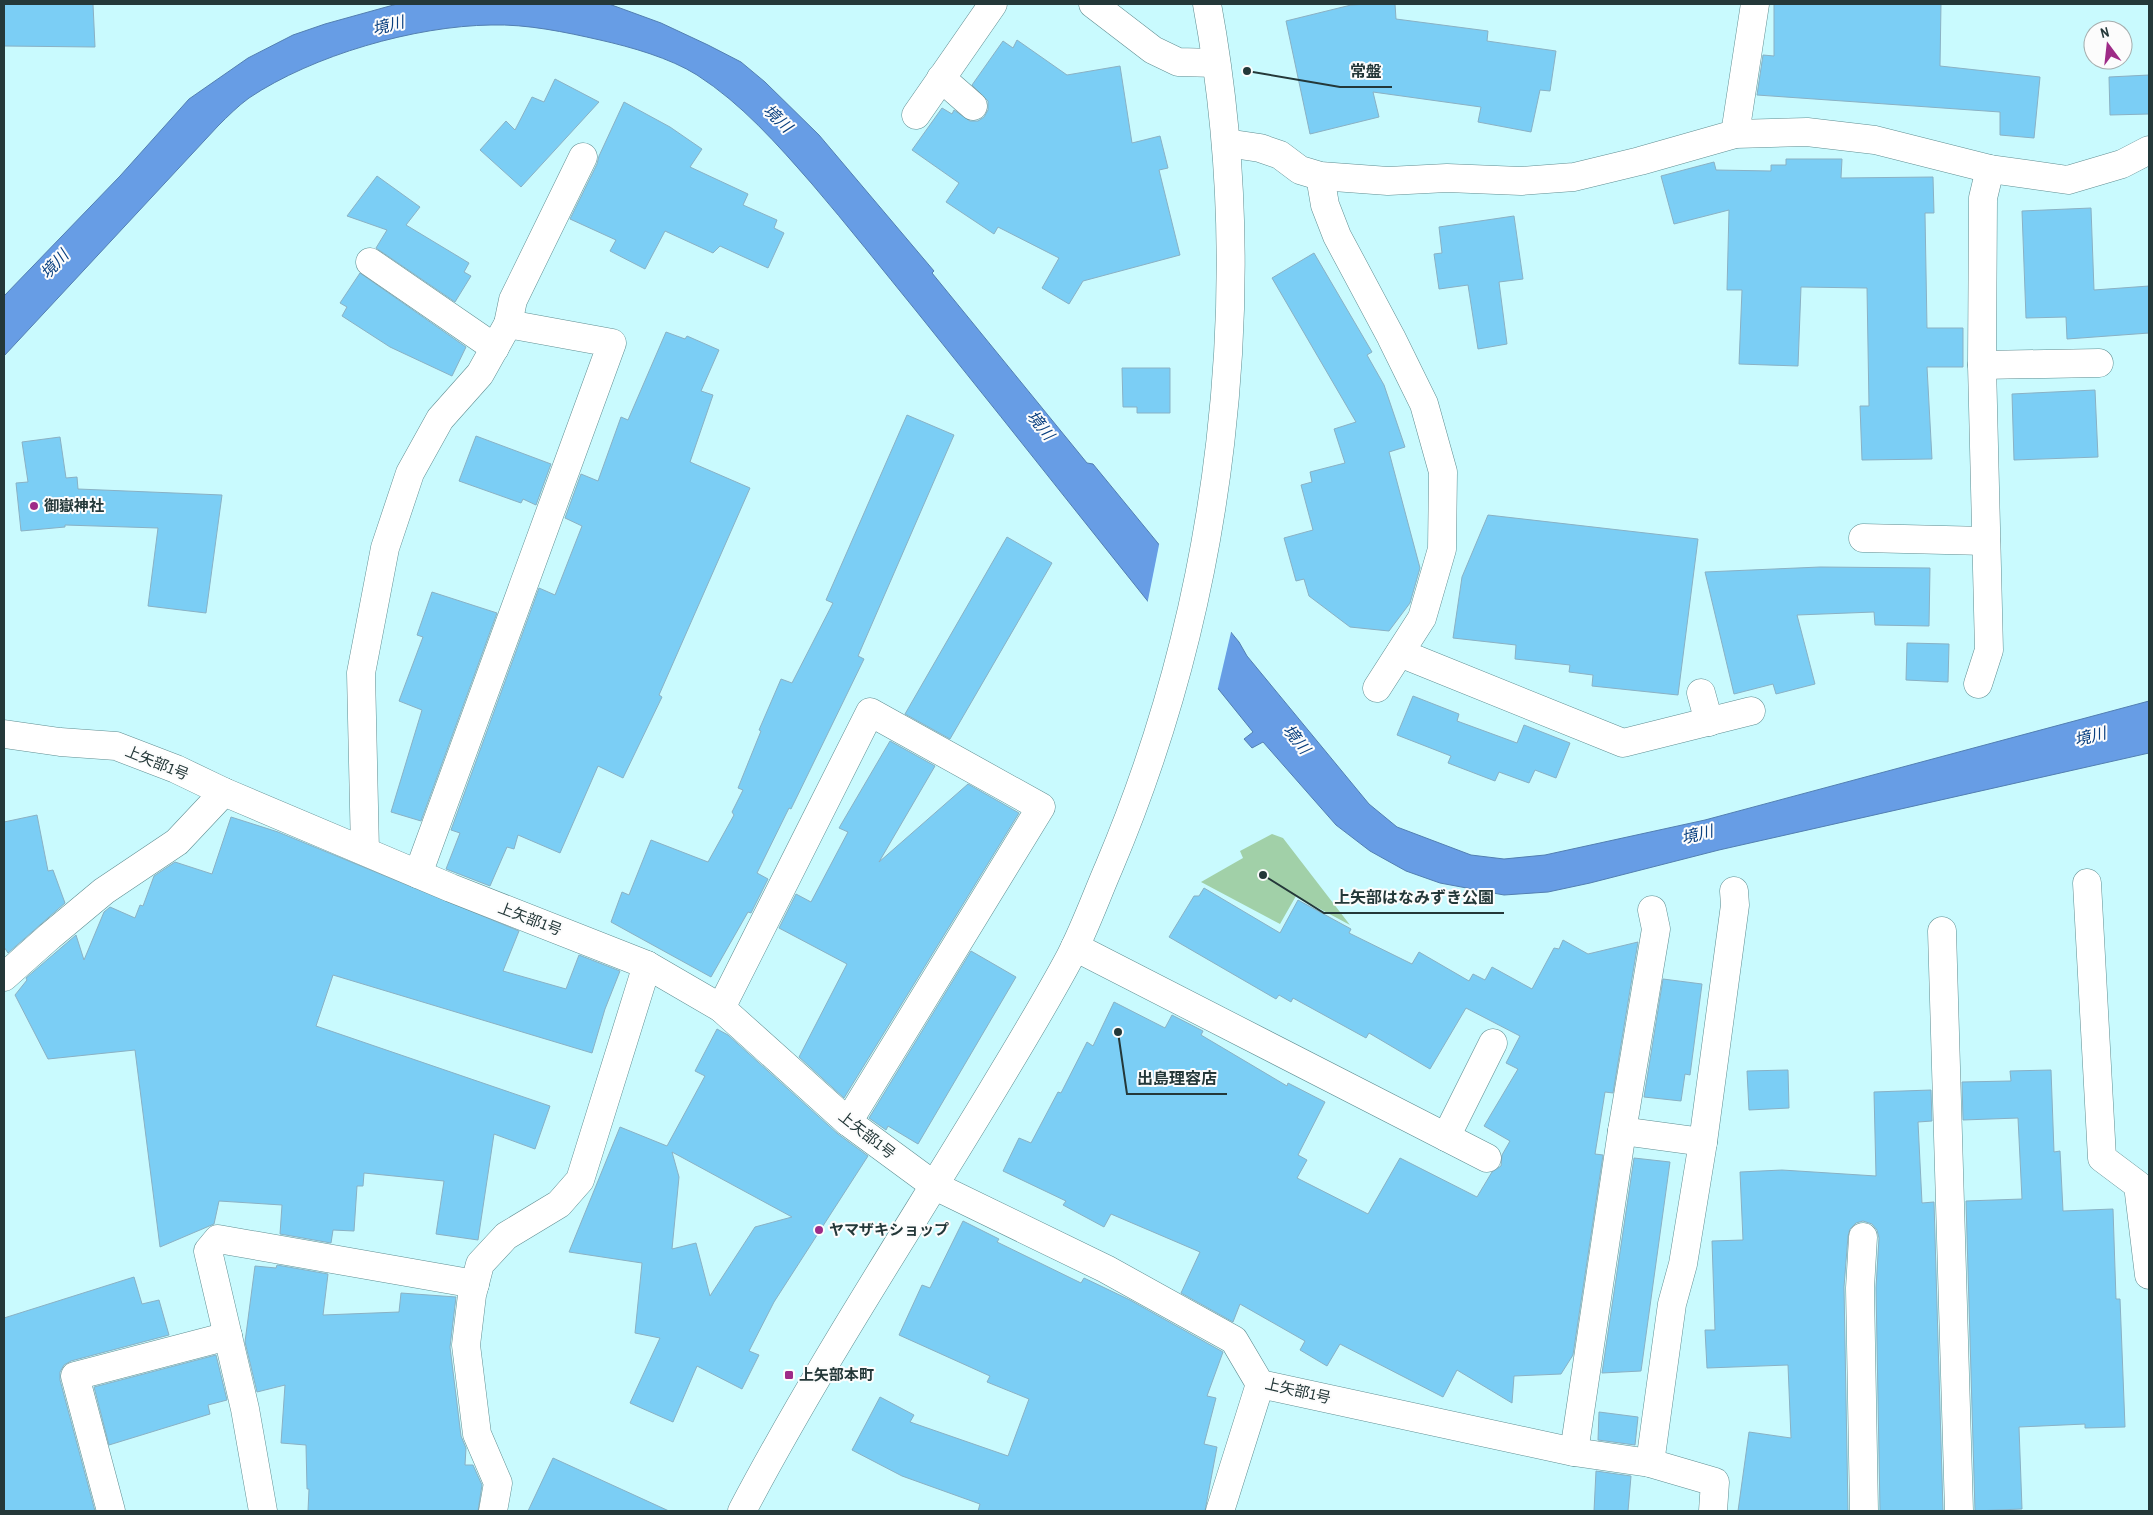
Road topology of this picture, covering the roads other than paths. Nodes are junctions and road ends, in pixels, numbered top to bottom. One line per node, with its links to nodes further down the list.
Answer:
1 (993, 4): 6 (street)
2 (1093, 4): 5 (street)
3 (1207, 4): 5 (street)
4 (1755, 4): 9 (street)
5 (1216, 63): 10 (street)
6 (941, 78): 7 (street); 8 (street)
7 (973, 106)
8 (916, 115)
9 (1735, 134): 13 (street); 14 (street)
10 (1226, 143): 14 (street); 36 (street)
11 (2149, 150): 13 (street)
12 (583, 157): 16 (street)
13 (1990, 168): 19 (street)
14 (1320, 176): 22 (street)
15 (370, 262): 17 (street)
16 (508, 324): 17 (street); 31 (street)
17 (494, 348): 30 (street)
18 (2099, 363): 19 (street)
19 (1982, 365): 21 (street)
20 (1863, 538): 21 (street)
21 (1986, 541): 23 (street)
22 (1400, 653): 24 (street); 27 (street)
23 (1978, 684)
24 (1377, 688)
25 (1701, 693): 27 (street)
26 (1751, 711): 27 (street)
27 (1709, 722)
28 (4, 734): 29 (street, 上矢部1号)
29 (224, 792): 30 (street, 上矢部1号); 38 (street)
30 (365, 851): 31 (street, 上矢部1号)
31 (418, 874): 37 (street, 上矢部1号)
32 (2087, 883): 48 (street)
33 (1734, 891): 44 (street)
34 (1652, 910): 42 (street)
35 (1942, 931): 61 (street)
36 (1075, 947): 43 (street); 46 (street)
37 (646, 965): 39 (street, 上矢部1号); 49 (street)
38 (4, 978)
39 (721, 1008): 41 (street, 上矢部1号); 41 (street)
40 (1493, 1043): 43 (street)
41 (848, 1122): 46 (street, 上矢部1号)
42 (1622, 1131): 44 (street); 52 (street)
43 (1446, 1136): 45 (street)
44 (1703, 1142): 53 (street)
45 (1487, 1158)
46 (935, 1186): 51 (street, 上矢部1号); 57 (street)
47 (1863, 1238): 60 (street)
48 (2149, 1275)
49 (475, 1284): 50 (street); 56 (street)
50 (228, 1336): 54 (street); 55 (street)
51 (1260, 1384): 52 (street, 上矢部1号); 58 (street)
52 (1574, 1452): 53 (street, 上矢部1号)
53 (1650, 1463): 59 (street, 上矢部1号)
54 (111, 1511)
55 (263, 1511)
56 (493, 1511)
57 (742, 1511)
58 (1220, 1511)
59 (1713, 1511)
60 (1864, 1511)
61 (1959, 1511)

